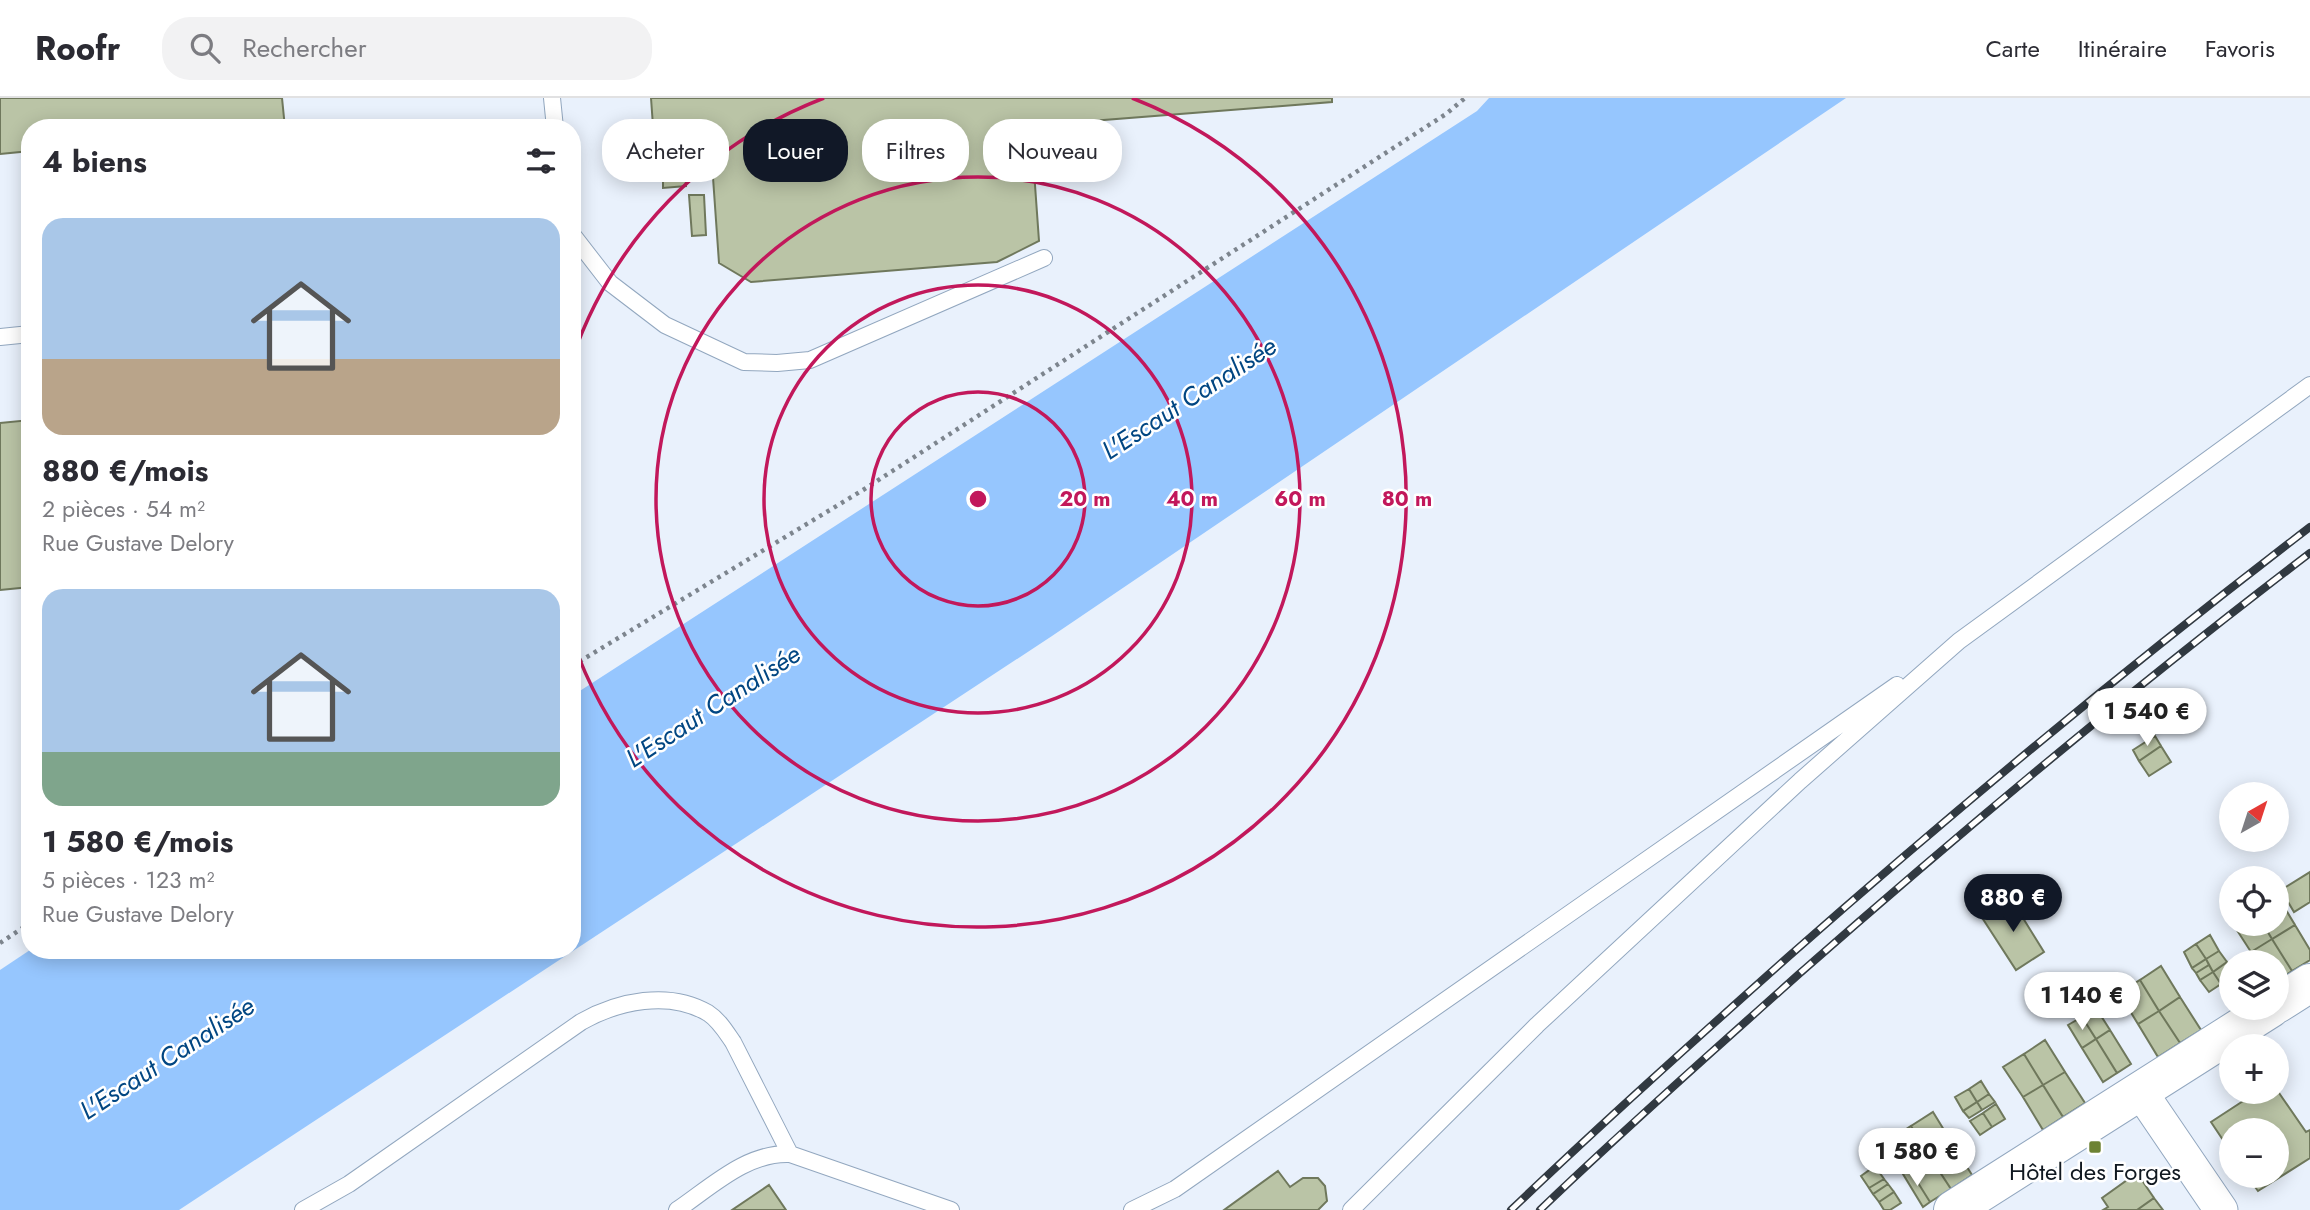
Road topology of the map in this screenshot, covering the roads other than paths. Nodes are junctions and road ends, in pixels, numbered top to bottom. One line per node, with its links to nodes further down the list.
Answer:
1 (552, 98): 2 (lane)
2 (554, 119)
3 (581, 246): 4 (lane)
4 (1044, 258)
5 (21, 335): 6 (lane)
6 (0, 337)
7 (2310, 385): 8 (lane)
8 (1959, 641): 17 (lane); 18 (lane)
9 (2310, 983): 10 (street)
10 (2289, 996)
11 (2252, 1020): 12 (street)
12 (2140, 1091): 19 (street); 20 (street)
13 (790, 1154): 14 (lane); 15 (lane); 16 (lane)
14 (303, 1210)
15 (677, 1210)
16 (951, 1210)
17 (1132, 1210)
18 (1351, 1210)
19 (1953, 1210)
20 (2221, 1210)

